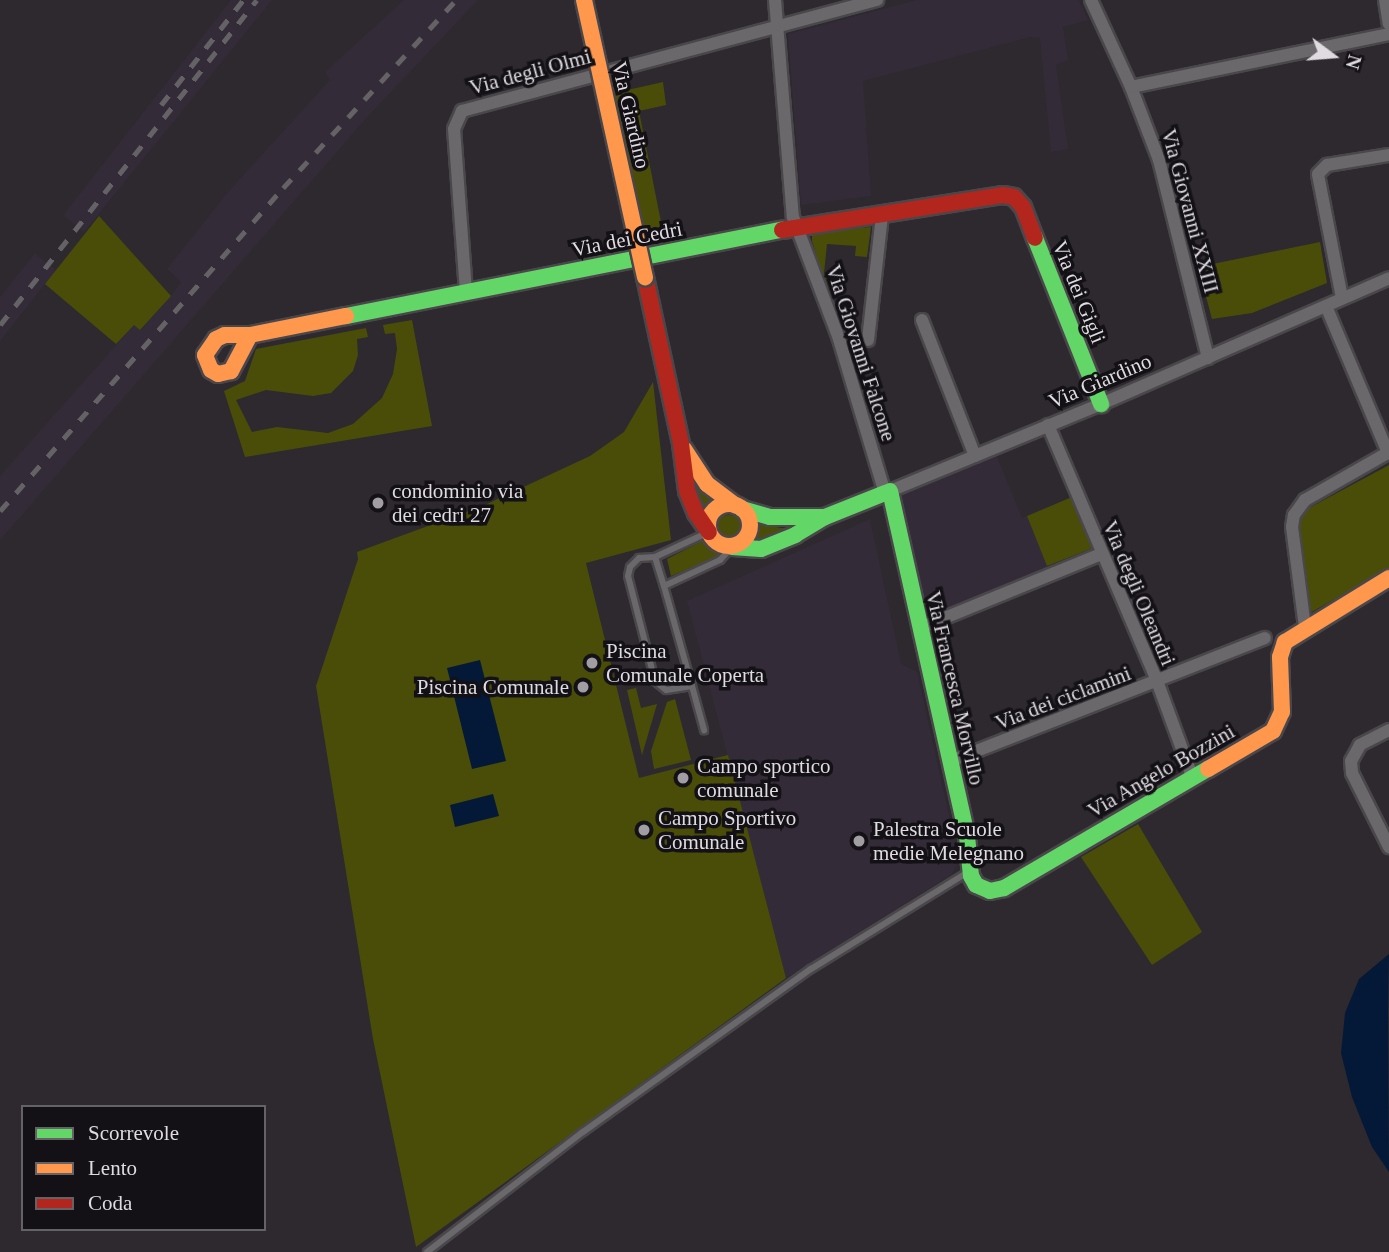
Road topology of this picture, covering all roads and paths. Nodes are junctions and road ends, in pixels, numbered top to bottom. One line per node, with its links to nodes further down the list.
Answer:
1 (584, 0): 24 (street, Via Giardino, bridge)
2 (775, 0): 7 (street)
3 (877, 0): 7 (street, Via degli Olmi)
4 (1091, 0): 9 (street, Via Giovanni XXIII)
5 (1385, 0): 6 (street)
6 (1389, 24)
7 (778, 27): 13 (street, Via Giovanni Falcone); 15 (street, Via degli Olmi)
8 (1389, 34): 9 (street)
9 (1131, 87): 21 (street, Via Giovanni XXIII)
10 (1389, 155): 16 (street)
11 (1014, 197): 12 (street, Via dei Cedri); 22 (street, Via dei Gigli)
12 (882, 215): 13 (street, Via dei Cedri); 20 (street)
13 (796, 227): 15 (street, Via dei Cedri); 27 (street, Via Giovanni Falcone)
14 (1389, 278): 16 (street, Via Giardino)
15 (466, 292): 19 (street, Via dei Cedri)
16 (1342, 298): 17 (street, Via Giardino)
17 (1326, 306): 21 (street, Via Giardino); 25 (street)
18 (922, 320): 26 (street)
19 (250, 335)
20 (868, 340)
21 (1208, 358): 22 (street, Via Giardino)
22 (1101, 404): 23 (street, Via Giardino)
23 (1048, 425): 26 (street, Via Giardino); 32 (street, Via degli Oleandri)
24 (681, 444): 28 (street, Via Giardino); 30 (street, Via Giardino)
25 (1388, 453): 36 (street)
26 (975, 456): 27 (street, Via Giardino)
27 (887, 492): 29 (street, Via Giardino); 37 (street, Via Francesca Morvillo)
28 (738, 507): 29 (street, Via Giardino); 30 (street); 31 (street)
29 (825, 517): 31 (street, Via Giardino)
30 (709, 532): 31 (street, Via Giardino); 33 (lane)
31 (732, 547): 35 (lane)
32 (1101, 554): 37 (street); 39 (street, Via degli Oleandri)
33 (655, 557): 35 (lane); 40 (lane)
34 (1389, 578): 36 (street)
35 (664, 586): 40 (lane)
36 (1305, 627): 44 (street, Via Angelo Bozzini)
37 (920, 628): 43 (street, Via Francesca Morvillo)
38 (1265, 638): 39 (street, Via dei ciclamini)
39 (1157, 681): 43 (street, Via dei ciclamini); 44 (street, Via degli Oleandri)
40 (692, 686): 41 (lane)
41 (704, 730)
42 (1389, 730): 45 (street)
43 (951, 761): 46 (street, Via Francesca Morvillo)
44 (1192, 776): 46 (street, Via Angelo Bozzini)
45 (1389, 847)
46 (970, 871): 47 (lane)
47 (427, 1252)

